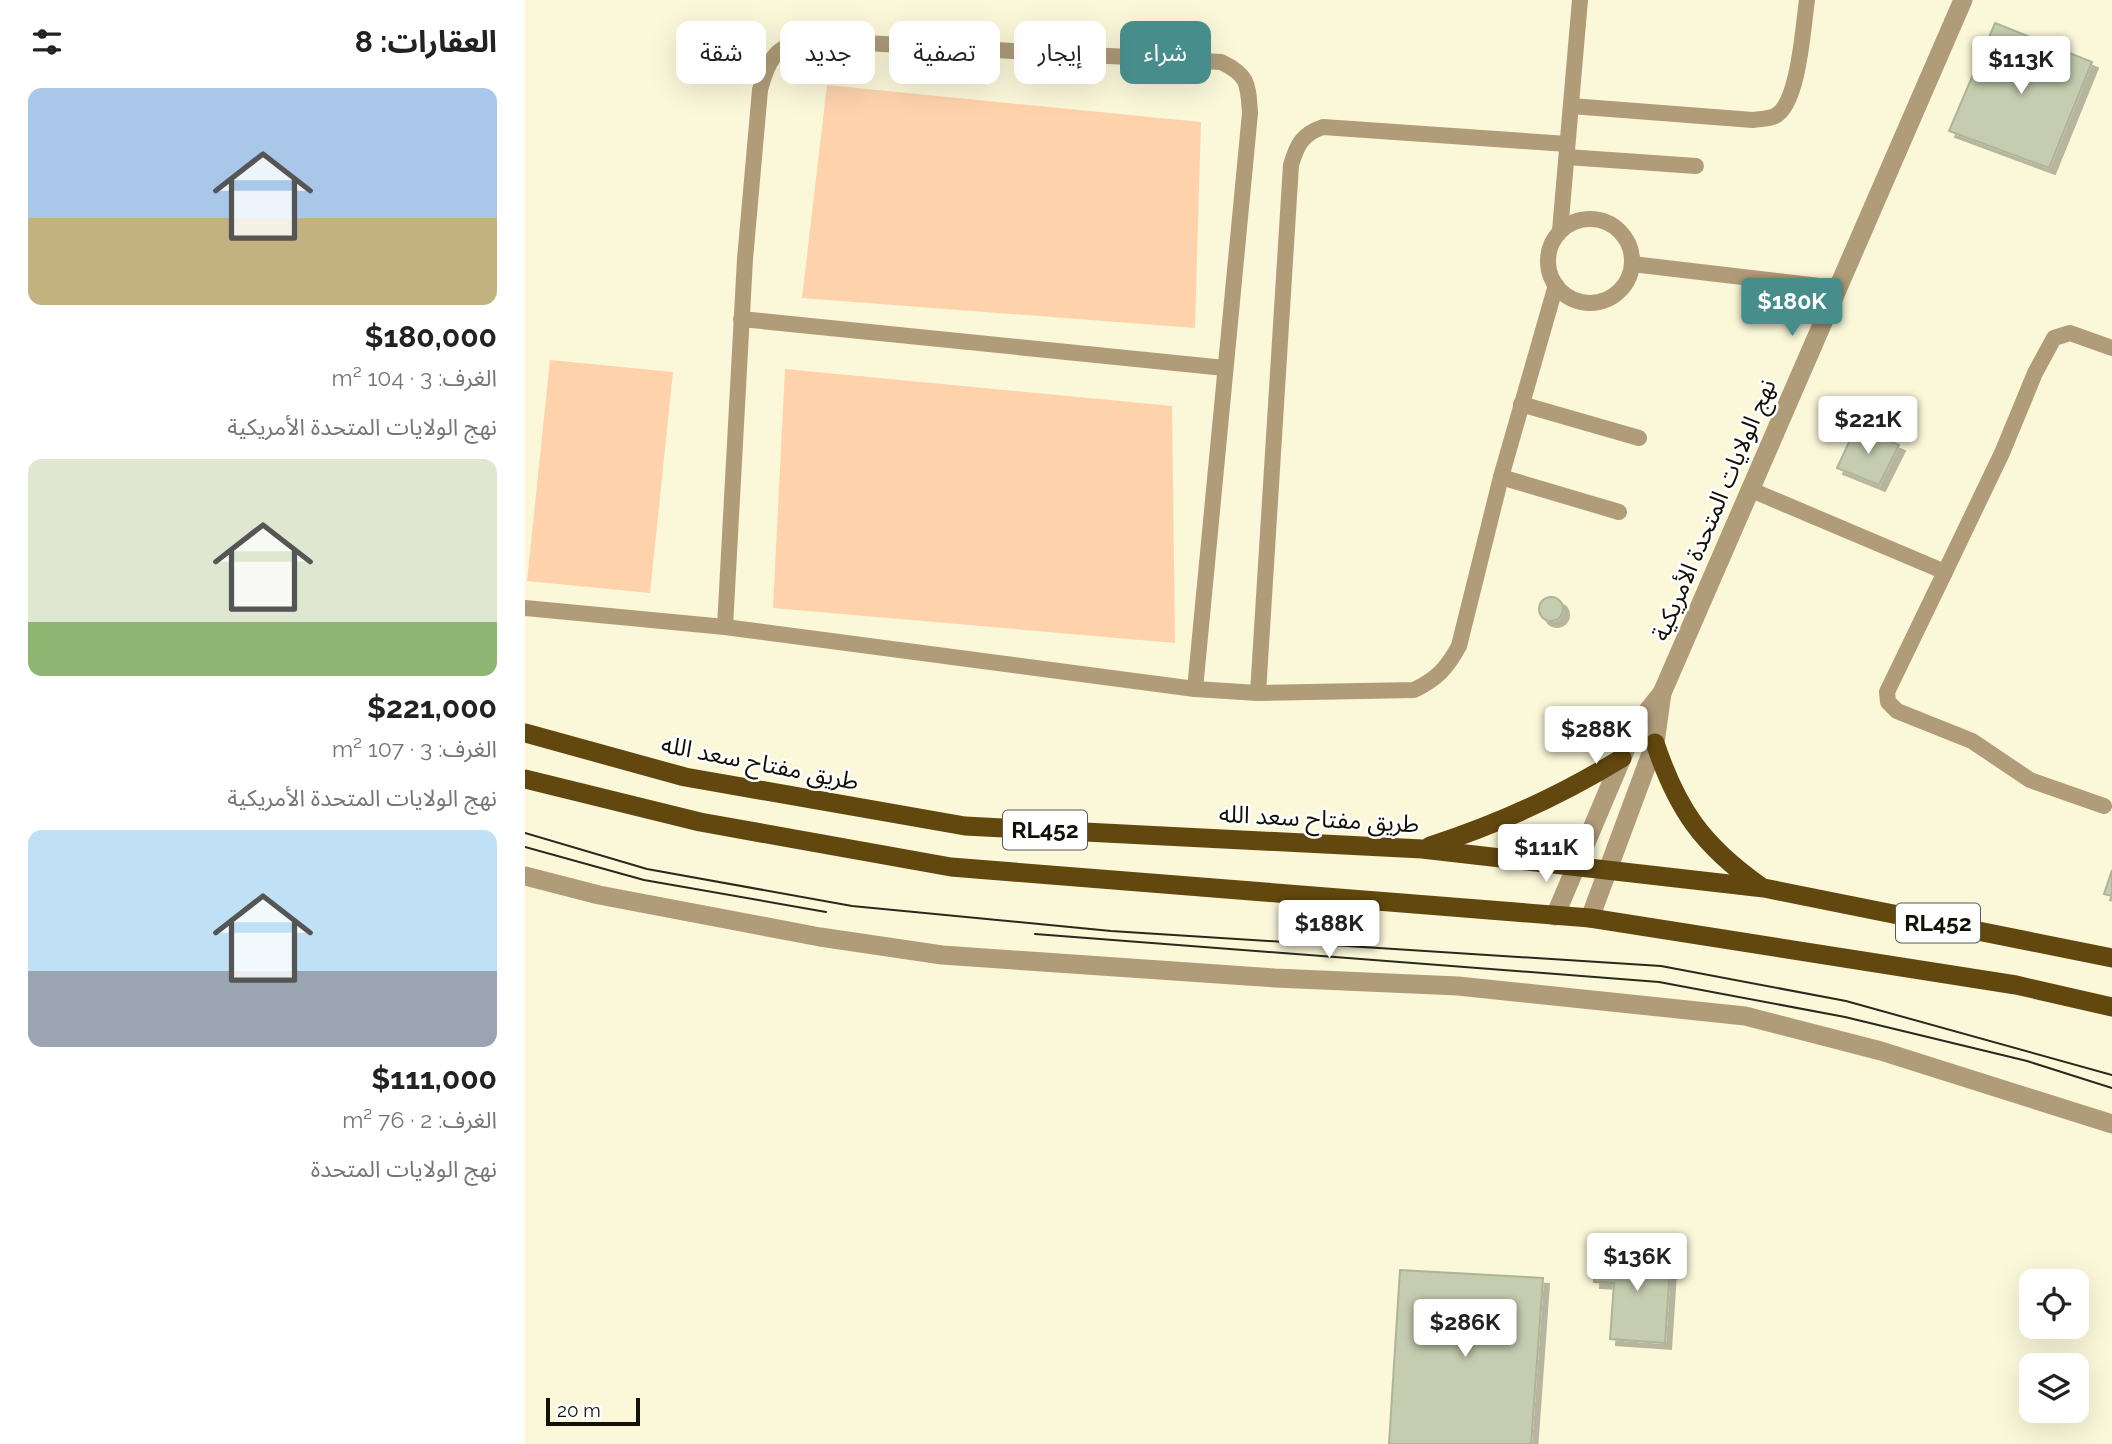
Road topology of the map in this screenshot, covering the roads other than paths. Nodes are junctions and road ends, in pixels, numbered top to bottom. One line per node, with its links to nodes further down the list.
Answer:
1 (1580, 0): 4 (lane)
2 (1808, 0): 4 (lane)
3 (1963, 0): 10 (street, نهج الولايات المتحدة الأمريكية)
4 (1571, 106): 5 (lane)
5 (1567, 151): 6 (lane); 7 (lane); 23 (lane)
6 (1696, 166)
7 (1560, 232): 8 (lane); 9 (lane)
8 (1632, 264): 9 (lane); 10 (lane)
9 (1556, 285): 14 (lane)
10 (1836, 288): 17 (street, نهج الولايات المتحدة الأمريكية)
11 (741, 319): 13 (lane); 13 (lane); 21 (lane)
12 (2112, 348): 19 (lane)
13 (1225, 368): 22 (lane)
14 (1521, 404): 15 (lane); 16 (lane)
15 (1639, 438)
16 (1501, 477): 18 (lane); 23 (lane)
17 (1749, 489): 19 (lane); 24 (street, نهج الولايات المتحدة الأمريكية)
18 (1619, 512)
19 (1945, 572): 29 (lane)
20 (525, 608): 21 (lane)
21 (725, 627): 22 (lane)
22 (1195, 689): 23 (lane)
23 (1258, 693)
24 (1662, 693): 26 (street); 27 (street)
25 (525, 733): 30 (highway, طريق مفتاح سعد الله / RL452)
26 (1655, 743): 32 (street); 34 (highway)
27 (1622, 758): 30 (highway); 31 (street)
28 (525, 779): 35 (highway, RL452)
29 (2104, 806)
30 (1422, 849): 31 (highway, طريق مفتاح سعد الله / RL452)
31 (1575, 867): 32 (highway, طريق مفتاح سعد الله / RL452); 35 (street)
32 (1607, 871): 34 (highway, طريق مفتاح سعد الله / RL452); 36 (street)
33 (525, 876): 39 (street)
34 (1764, 888): 37 (highway, طريق مفتاح سعد الله / RL452)
35 (1555, 916): 36 (highway, RL452)
36 (1590, 918): 38 (highway, RL452)
37 (2112, 958)
38 (2112, 1007)
39 (2112, 1124)

